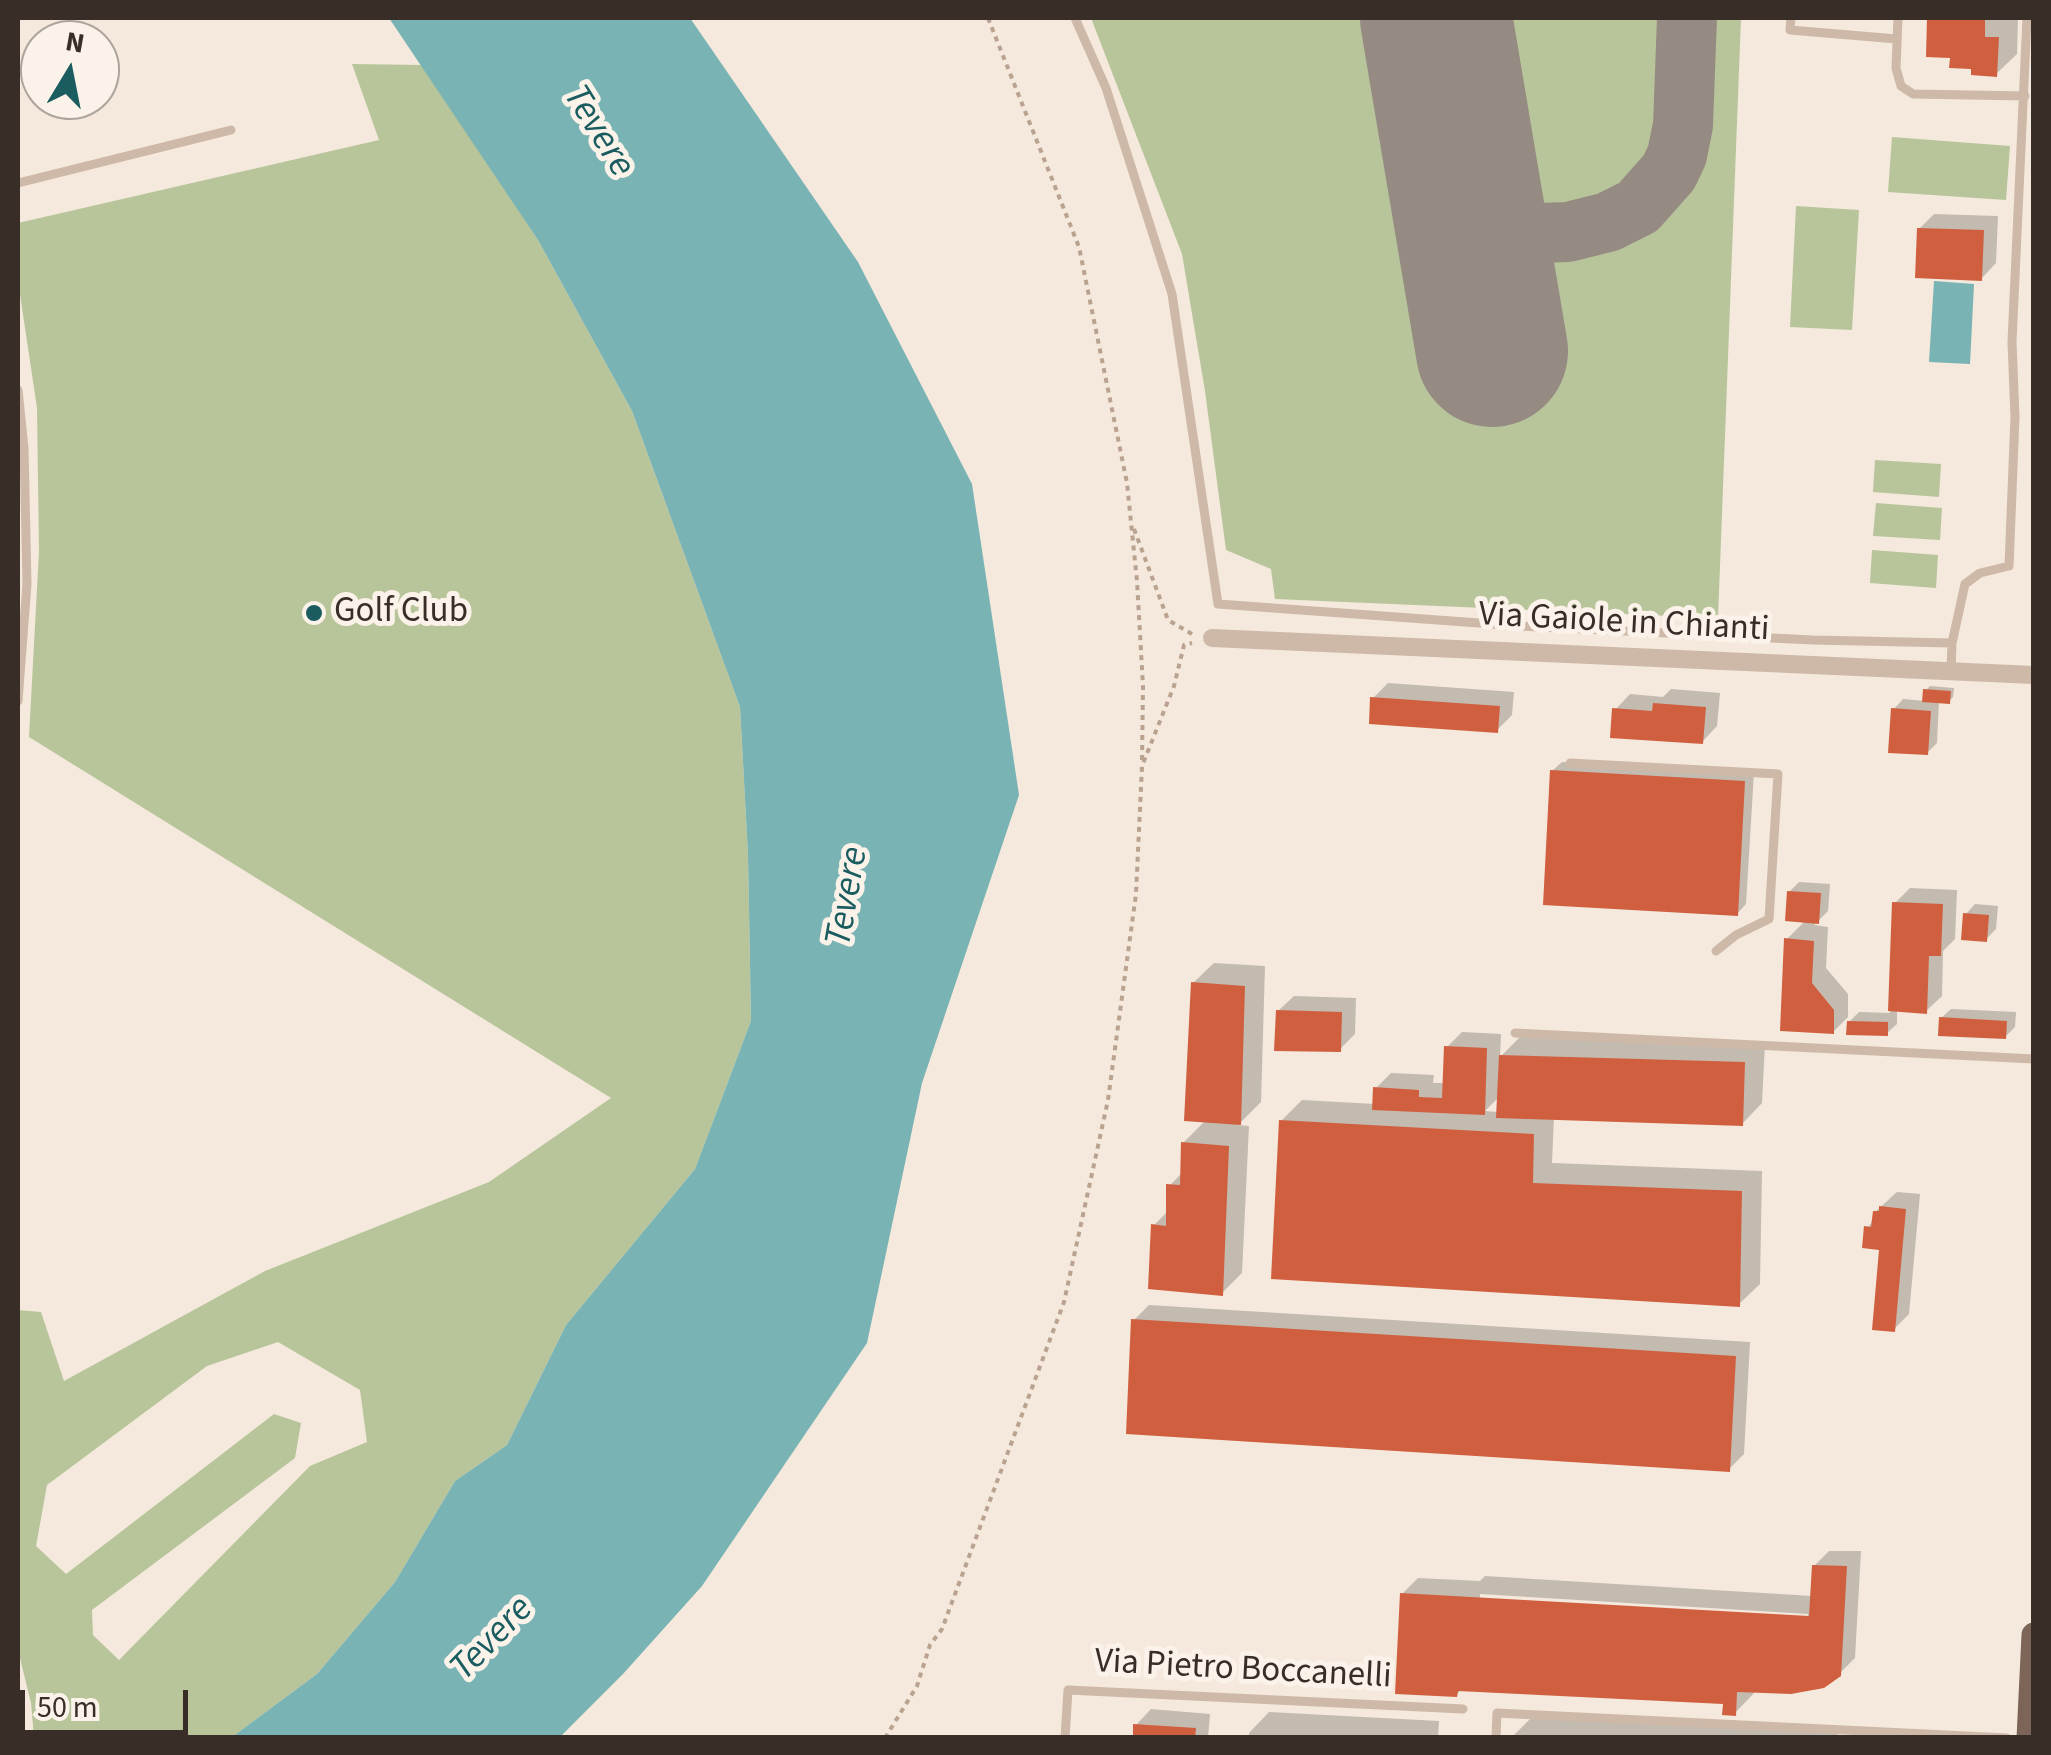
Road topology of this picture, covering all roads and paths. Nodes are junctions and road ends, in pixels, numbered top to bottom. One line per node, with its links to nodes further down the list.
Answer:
1 (988, 18): 11 (path)
2 (1075, 18): 13 (lane)
3 (1791, 18): 6 (lane)
4 (1898, 18): 6 (lane)
5 (2027, 18): 7 (lane)
6 (1897, 39): 7 (lane)
7 (2025, 96): 13 (lane)
8 (231, 130): 9 (lane)
9 (18, 183)
10 (18, 390): 16 (lane)
11 (1131, 523): 12 (path); 18 (path)
12 (1212, 638): 14 (street, Via Gaiole in Chianti); 18 (path)
13 (1952, 643): 14 (lane)
14 (1951, 671): 15 (street, Via Gaiole in Chianti)
15 (2034, 674)
16 (18, 702)
17 (1570, 763): 19 (lane)
18 (1142, 766): 24 (path)
19 (1716, 951)
20 (1514, 1034): 21 (lane)
21 (2034, 1059)
22 (2034, 1635): 28 (main road)
23 (1464, 1709): 25 (lane, Via Pietro Boccanelli)
24 (885, 1738)
25 (1066, 1738)
26 (1496, 1738): 27 (lane)
27 (2007, 1738)
28 (2028, 1738)

